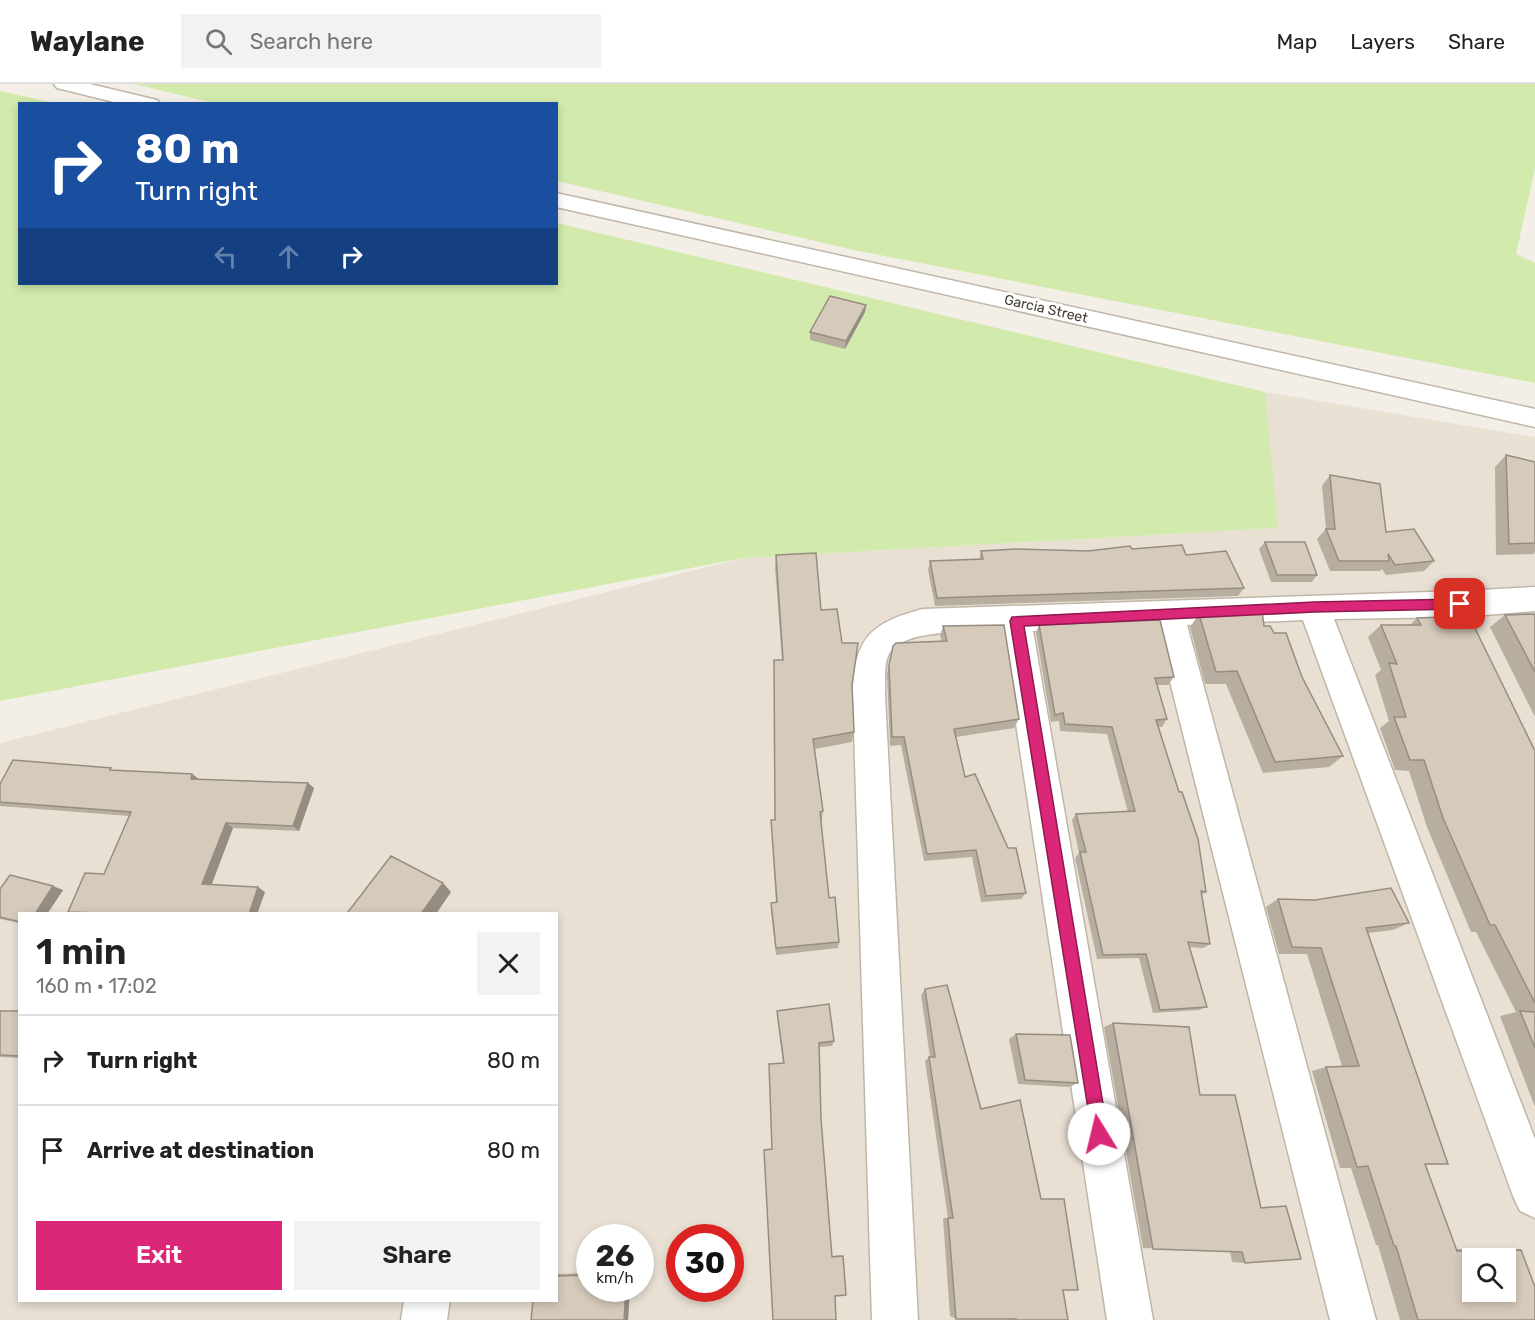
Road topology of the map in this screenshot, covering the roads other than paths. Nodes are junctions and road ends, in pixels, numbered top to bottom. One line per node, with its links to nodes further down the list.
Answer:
1 (64, 84): 2 (street)
2 (141, 102)
3 (558, 200): 4 (street, Garcia Street)
4 (1535, 418)
5 (1535, 599): 6 (street)
6 (1460, 604): 7 (street); 10 (street)
7 (1314, 607): 8 (street); 11 (street)
8 (1169, 615): 9 (street); 16 (street)
9 (1016, 621): 14 (street); 15 (street)
10 (1475, 635)
11 (1535, 1196)
12 (427, 1302): 13 (street)
13 (424, 1320)
14 (895, 1320)
15 (1130, 1320)
16 (1353, 1320)

